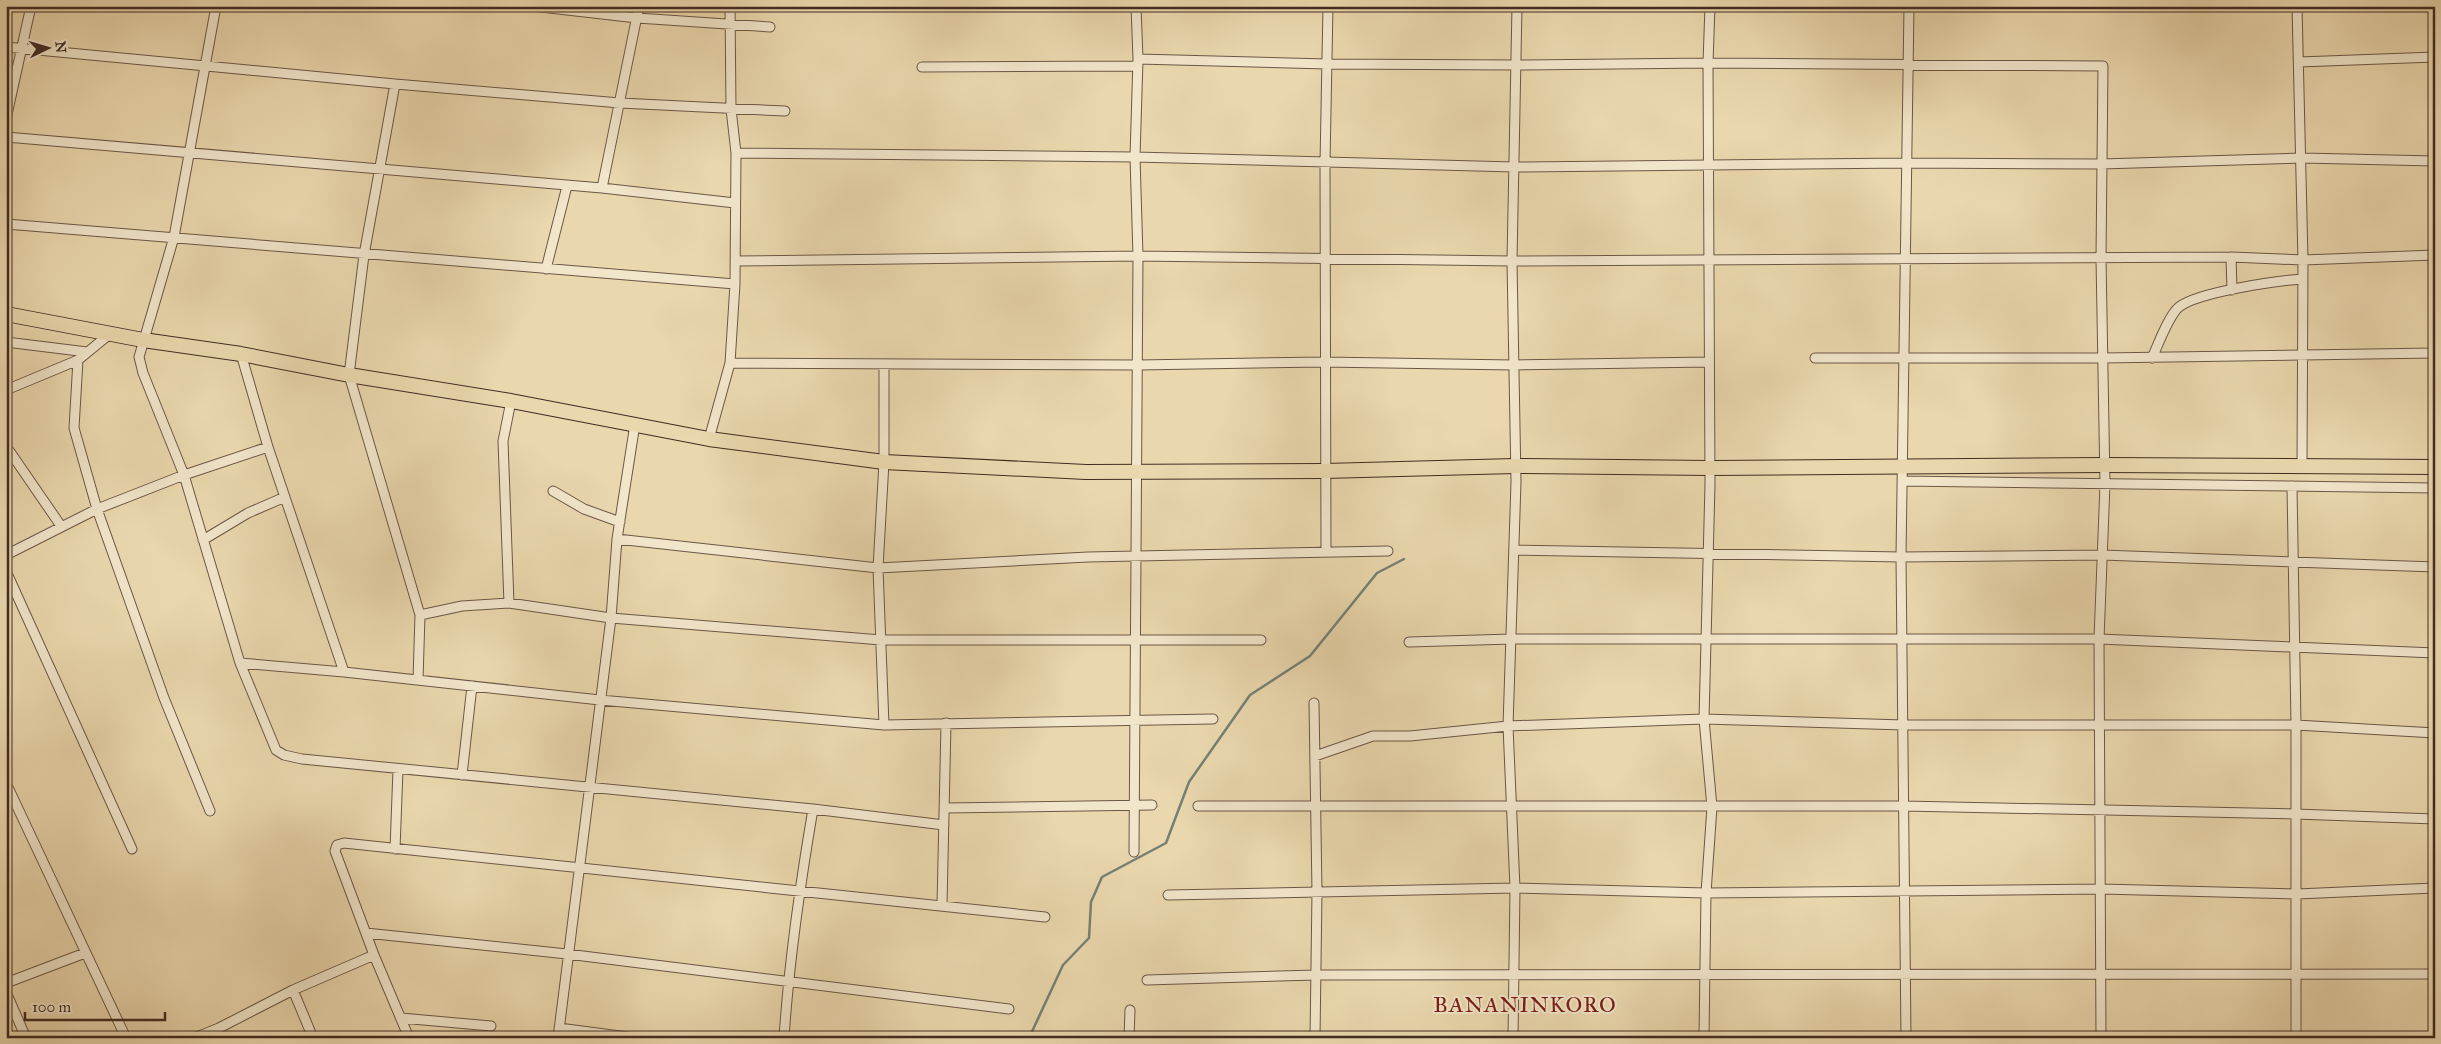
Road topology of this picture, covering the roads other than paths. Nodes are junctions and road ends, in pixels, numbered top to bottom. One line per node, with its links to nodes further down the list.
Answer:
1 (30, 6): 16 (street)
2 (216, 6): 24 (street)
3 (532, 6): 12 (street)
4 (639, 6): 12 (street)
5 (730, 6): 13 (street)
6 (1136, 6): 19 (street)
7 (1328, 6): 21 (street)
8 (1517, 6): 23 (street)
9 (1710, 6): 20 (street)
10 (1910, 6): 22 (street)
11 (2297, 6): 18 (street)
12 (637, 18): 13 (street); 27 (street)
13 (729, 24): 14 (street); 28 (street)
14 (770, 27)
15 (6, 47): 16 (street)
16 (22, 48): 24 (street); 30 (street)
17 (2435, 57): 18 (street)
18 (2299, 62): 35 (street)
19 (1138, 63): 21 (street); 25 (street); 34 (street)
20 (1708, 63): 22 (street); 23 (street); 40 (street)
21 (1327, 64): 23 (street); 37 (street)
22 (1908, 64): 38 (street); 39 (street)
23 (1516, 65): 41 (street)
24 (205, 66): 26 (street); 32 (street)
25 (922, 67)
26 (395, 84): 27 (street); 42 (street)
27 (620, 102): 28 (street); 44 (street)
28 (731, 109): 29 (street); 33 (street)
29 (786, 111)
30 (6, 119)
31 (6, 137): 32 (street)
32 (189, 154): 42 (street); 47 (street)
33 (736, 154): 34 (street); 45 (street)
34 (1135, 158): 37 (street); 50 (street)
35 (2302, 158): 36 (street); 39 (street); 56 (street)
36 (2435, 161)
37 (1325, 163): 41 (street); 51 (street)
38 (1907, 163): 39 (street); 40 (street); 53 (street)
39 (2101, 164): 54 (street)
40 (1709, 165): 41 (street); 52 (street)
41 (1514, 167): 58 (street)
42 (380, 168): 43 (street); 48 (street)
43 (567, 186): 44 (street); 59 (street)
44 (602, 188): 45 (street)
45 (735, 203): 57 (street)
46 (6, 224): 47 (street)
47 (174, 237): 48 (street); 65 (street)
48 (364, 255): 59 (street); 82 (street)
49 (2435, 255): 56 (street)
50 (1138, 256): 51 (street); 57 (street); 80 (street)
51 (1325, 257): 58 (street); 76 (street)
52 (1709, 258): 53 (street); 58 (street); 77 (street)
53 (1906, 258): 54 (street); 74 (street)
54 (2101, 258): 55 (street); 72 (street)
55 (2232, 258): 56 (street); 62 (street)
56 (2303, 260): 60 (street)
57 (735, 261): 61 (street)
58 (1512, 261): 81 (street)
59 (546, 270): 61 (street)
60 (2302, 278): 62 (street); 70 (street)
61 (735, 284): 78 (street)
62 (2232, 290): 73 (street)
63 (6, 314): 64 (highway)
64 (111, 333): 65 (highway); 67 (street)
65 (143, 340): 69 (highway); 97 (street)
66 (6, 342): 67 (street)
67 (87, 352): 75 (street)
68 (2435, 353): 70 (street)
69 (241, 354): 82 (highway); 88 (street)
70 (2304, 356): 73 (street); 92 (street)
71 (1815, 358): 74 (street)
72 (2103, 358): 73 (street); 74 (street); 90 (street)
73 (2152, 358)
74 (1904, 359): 98 (street)
75 (78, 360): 83 (street); 104 (street)
76 (1324, 362): 80 (street); 81 (street); 95 (street)
77 (1709, 362): 81 (street); 94 (street)
78 (730, 363): 79 (street); 86 (street)
79 (884, 364): 80 (street); 89 (street)
80 (1138, 365): 96 (street)
81 (1513, 365): 91 (street)
82 (349, 375): 84 (highway); 122 (street)
83 (6, 390)
84 (511, 401): 85 (highway); 121 (street)
85 (635, 424): 86 (highway); 105 (street)
86 (709, 440): 89 (highway)
87 (6, 446): 106 (street)
88 (268, 447): 97 (street); 103 (street)
89 (884, 462): 96 (highway); 119 (street)
90 (2104, 465): 92 (highway); 98 (highway); 99 (street)
91 (1516, 466): 94 (highway); 95 (highway); 109 (street)
92 (2302, 466): 93 (highway)
93 (2435, 467)
94 (1710, 468): 98 (highway); 112 (street)
95 (1324, 471): 96 (highway); 110 (street)
96 (1138, 472): 115 (street)
97 (184, 475): 104 (street); 108 (street)
98 (1902, 475): 99 (street); 116 (street)
99 (2105, 484): 100 (street); 114 (street)
100 (2292, 486): 101 (street); 117 (street)
101 (2435, 488)
102 (553, 491): 105 (street)
103 (285, 497): 108 (street); 135 (street)
104 (97, 509): 106 (street); 165 (street)
105 (620, 522): 107 (street)
106 (61, 526): 113 (street)
107 (617, 539): 119 (street); 123 (street)
108 (203, 540): 134 (street)
109 (1514, 550): 112 (street); 124 (street)
110 (1326, 551): 111 (street); 115 (street)
111 (1388, 551)
112 (1708, 552): 116 (street); 125 (street)
113 (6, 555)
114 (2102, 555): 116 (street); 117 (street); 126 (street)
115 (1135, 556): 119 (street); 128 (street)
116 (1901, 556): 130 (street)
117 (2294, 562): 118 (street); 132 (street)
118 (2435, 567)
119 (878, 568): 127 (street)
120 (6, 571): 169 (street)
121 (509, 603): 122 (street); 123 (street)
122 (420, 615): 136 (street)
123 (611, 618): 127 (street); 138 (street)
124 (1512, 639): 125 (street); 131 (street); 147 (street)
125 (1706, 639): 130 (street); 142 (street)
126 (2099, 639): 130 (street); 132 (street); 145 (street)
127 (881, 640): 128 (street); 144 (street)
128 (1134, 640): 129 (street); 140 (street)
129 (1260, 640)
130 (1900, 640): 148 (street)
131 (1409, 642)
132 (2296, 649): 133 (street); 146 (street)
133 (2435, 653)
134 (240, 663): 135 (street); 151 (street)
135 (344, 672): 136 (street)
136 (418, 680): 137 (street)
137 (472, 686): 138 (street); 152 (street)
138 (600, 700): 144 (street); 154 (street)
139 (1314, 703): 150 (street)
140 (1133, 719): 141 (street); 143 (street); 155 (street)
141 (1213, 719)
142 (1704, 719): 147 (street); 148 (street); 161 (street)
143 (946, 723): 144 (street); 162 (street)
144 (884, 725)
145 (2100, 725): 146 (street); 148 (street); 164 (street)
146 (2296, 725): 149 (street); 166 (street)
147 (1508, 726): 150 (street); 159 (street)
148 (1904, 726): 160 (street)
149 (2435, 733)
150 (1315, 756): 157 (street)
151 (398, 768): 152 (street); 170 (street)
152 (462, 775): 154 (street)
153 (6, 783): 185 (street)
154 (589, 788): 163 (street); 172 (street)
155 (1134, 805): 156 (street); 162 (street); 171 (street)
156 (1152, 805)
157 (1314, 805): 158 (street); 159 (street); 178 (street)
158 (1198, 806)
159 (1513, 806): 161 (street); 173 (street)
160 (1904, 806): 161 (street); 164 (street); 175 (street)
161 (1712, 807): 179 (street)
162 (945, 808): 168 (street)
163 (813, 809): 168 (street); 177 (street)
164 (2101, 810): 166 (street); 176 (street)
165 (210, 811)
166 (2295, 814): 167 (street); 180 (street)
167 (2435, 819)
168 (944, 825): 182 (street)
169 (132, 849)
170 (395, 849): 172 (street); 184 (street)
171 (1134, 852)
172 (579, 867): 177 (street); 186 (street)
173 (1515, 888): 178 (street); 179 (street); 189 (street)
174 (2435, 888): 180 (street)
175 (1905, 889): 176 (street); 179 (street); 191 (street)
176 (2101, 889): 180 (street); 192 (street)
177 (799, 892): 182 (street); 195 (street)
178 (1317, 892): 181 (street); 188 (street)
179 (1706, 893): 190 (street)
180 (2297, 894): 193 (street)
181 (1168, 895)
182 (942, 905): 183 (street)
183 (1045, 917)
184 (366, 933): 186 (street); 187 (street)
185 (85, 953): 197 (street); 207 (street)
186 (567, 954): 195 (street); 205 (street)
187 (374, 955): 198 (street); 202 (street)
188 (1316, 974): 189 (street); 196 (street); 216 (street)
189 (1514, 974): 190 (street); 217 (street)
190 (1705, 974): 191 (street); 218 (street)
191 (1906, 974): 192 (street); 219 (street)
192 (2101, 974): 193 (street); 220 (street)
193 (2296, 974): 194 (street); 221 (street)
194 (2435, 974)
195 (788, 980): 200 (street); 214 (street)
196 (1146, 980)
197 (6, 984)
198 (293, 990): 204 (street); 210 (street)
199 (6, 992): 206 (street)
200 (1009, 1009)
201 (1130, 1010): 215 (street)
202 (401, 1018): 203 (street); 211 (street)
203 (491, 1026)
204 (219, 1028): 208 (street); 209 (street)
205 (559, 1028): 212 (street); 213 (street)
206 (26, 1038)
207 (126, 1038)
208 (194, 1038)
209 (224, 1038)
210 (313, 1038)
211 (408, 1038)
212 (558, 1038)
213 (635, 1038)
214 (784, 1038)
215 (1129, 1038)
216 (1315, 1038)
217 (1513, 1038)
218 (1704, 1038)
219 (1906, 1038)
220 (2101, 1038)
221 (2296, 1038)

